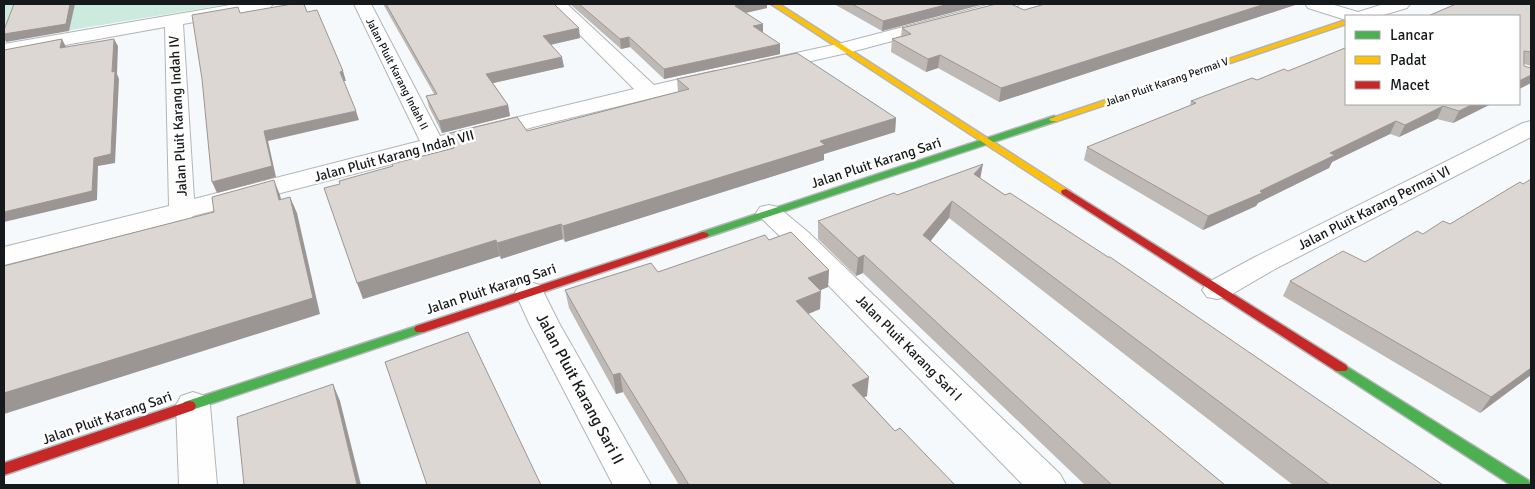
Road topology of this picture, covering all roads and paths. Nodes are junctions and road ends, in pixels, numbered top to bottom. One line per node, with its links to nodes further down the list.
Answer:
1 (264, 4): 10 (street)
2 (362, 4): 17 (street, Jalan Pluit Karang Indah II)
3 (557, 4): 14 (street)
4 (775, 4): 12 (street)
5 (1010, 4): 12 (street, Jalan Pluit Karang Indah VII)
6 (1314, 4): 8 (street)
7 (1402, 4): 9 (street)
8 (1350, 15)
9 (1366, 15)
10 (174, 20): 13 (street); 18 (street, Jalan Pluit Karang Indah IV)
11 (1345, 22): 16 (street, Jalan Pluit Karang Permai V)
12 (844, 48): 14 (street, Jalan Pluit Karang Indah VII); 16 (street)
13 (4, 50)
14 (648, 92): 17 (street, Jalan Pluit Karang Indah VII)
15 (1531, 128): 21 (street, Jalan Pluit Karang Permai VI)
16 (988, 143): 19 (street, Jalan Pluit Karang Sari); 21 (street)
17 (433, 144): 18 (street, Jalan Pluit Karang Indah VII)
18 (182, 212): 20 (street, Jalan Pluit Karang Indah VII)
19 (769, 213): 22 (street, Jalan Pluit Karang Sari); 27 (street, Jalan Pluit Karang Sari I)
20 (4, 256)
21 (1218, 290): 28 (street)
22 (530, 292): 23 (street, Jalan Pluit Karang Sari); 26 (street, Jalan Pluit Karang Sari II)
23 (193, 405): 24 (street, Jalan Pluit Karang Sari); 25 (street)
24 (4, 469)
25 (198, 485)
26 (632, 485)
27 (1047, 485)
28 (1523, 485)

